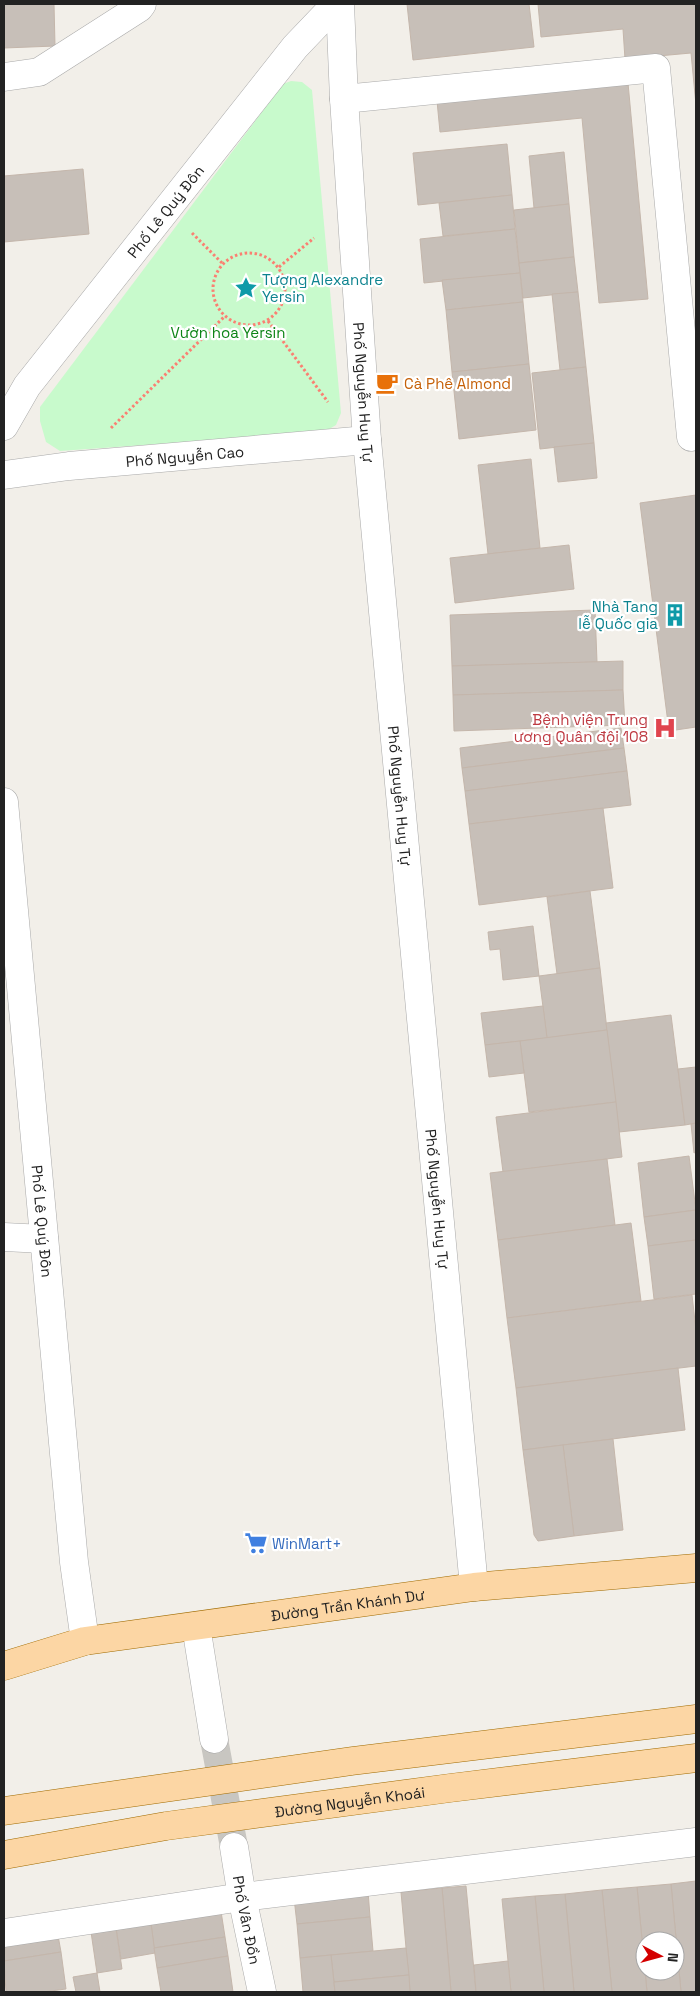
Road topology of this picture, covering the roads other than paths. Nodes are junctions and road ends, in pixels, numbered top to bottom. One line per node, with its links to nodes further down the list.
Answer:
1 (142, 4): 4 (street)
2 (336, 4): 6 (street, Phố Lê Quý Đôn)
3 (340, 4): 5 (street, Phố Nguyễn Huy Tự)
4 (4, 77)
5 (344, 99): 7 (street); 8 (street, Phố Nguyễn Huy Tự)
6 (4, 426)
7 (691, 437)
8 (367, 440): 9 (street, Phố Nguyễn Cao); 15 (street, Phố Nguyễn Huy Tự)
9 (4, 475)
10 (4, 802): 11 (street, Phố Lê Quý Đôn)
11 (11, 950): 13 (street, Phố Lê Quý Đôn)
12 (4, 1237): 13 (street)
13 (44, 1240): 17 (street, Phố Lê Quý Đôn)
14 (696, 1568): 15 (main road, Đường Trần Khánh Dư)
15 (474, 1587): 16 (main road, Đường Trần Khánh Dư)
16 (196, 1626): 17 (main road, Đường Trần Khánh Dư); 20 (street)
17 (85, 1641): 18 (main road, Đường Trần Khánh Dư)
18 (4, 1666)
19 (696, 1719): 22 (main road)
20 (214, 1739)
21 (696, 1758): 25 (main road, Đường Nguyễn Khoái)
22 (4, 1811)
23 (696, 1842): 26 (street)
24 (234, 1847): 26 (street, Phố Vân Đồn)
25 (4, 1855)
26 (242, 1897): 27 (street); 28 (street, Phố Vân Đồn)
27 (4, 1933)
28 (262, 1992)

